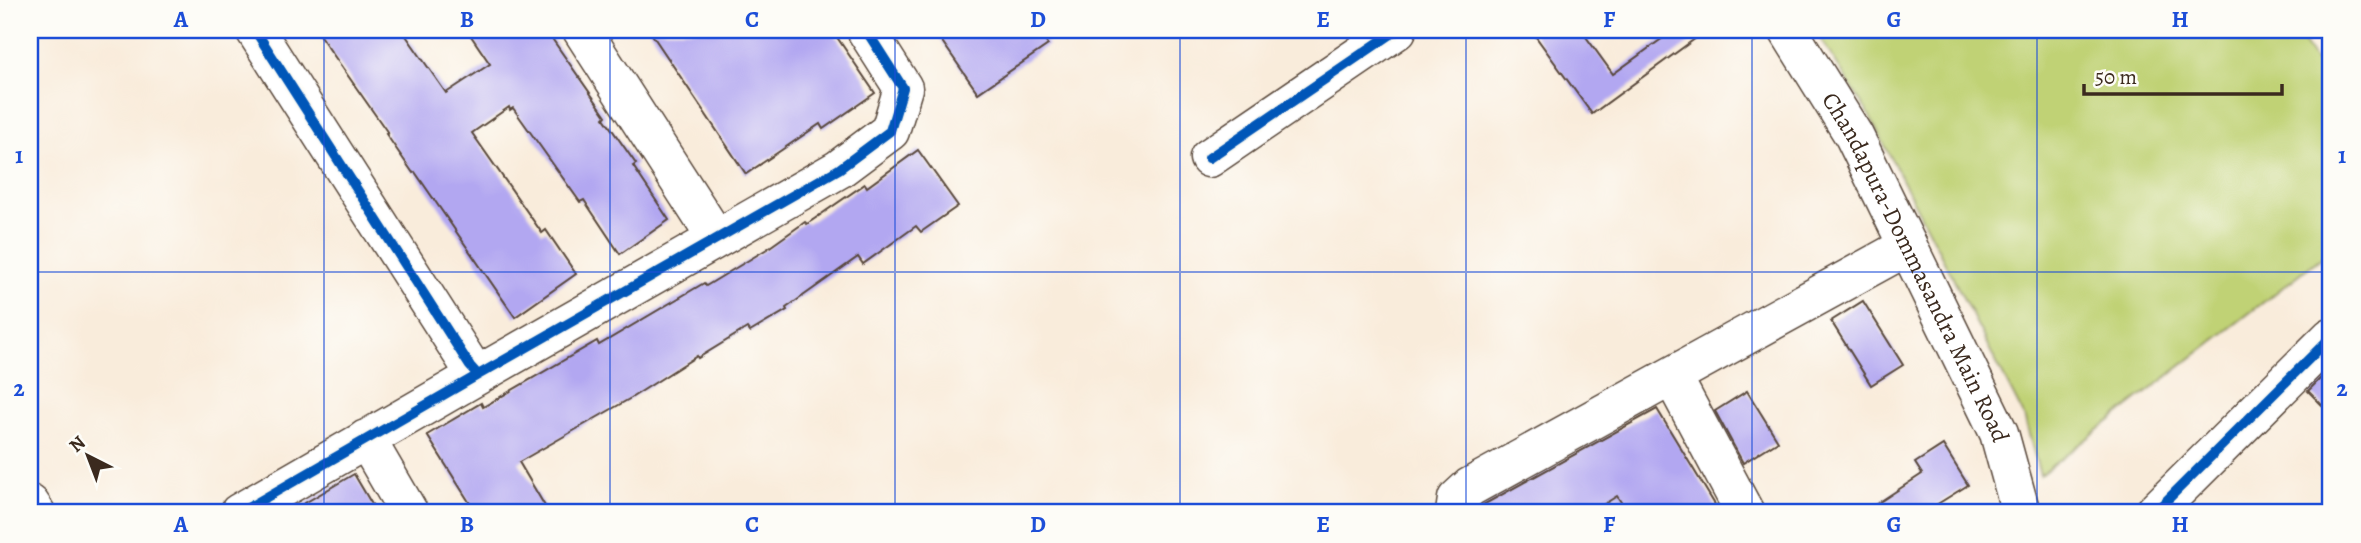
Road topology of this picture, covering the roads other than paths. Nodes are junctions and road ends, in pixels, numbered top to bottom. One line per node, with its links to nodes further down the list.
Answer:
1 (255, 30): 10 (street)
2 (582, 30): 7 (street)
3 (866, 30): 7 (street)
4 (1397, 30): 6 (street)
5 (1788, 30): 8 (street, Chandapura-Dommasandra Main Road)
6 (1209, 158)
7 (716, 239): 10 (street)
8 (1908, 246): 11 (street); 19 (street, Chandapura-Dommasandra Main Road)
9 (2331, 337): 20 (street)
10 (478, 375): 12 (street)
11 (1672, 376): 17 (street); 18 (street)
12 (366, 439): 15 (street); 16 (street)
13 (30, 505): 14 (street)
14 (36, 513)
15 (239, 513)
16 (408, 513)
17 (1455, 513)
18 (1745, 513)
19 (2021, 513)
20 (2154, 513)

